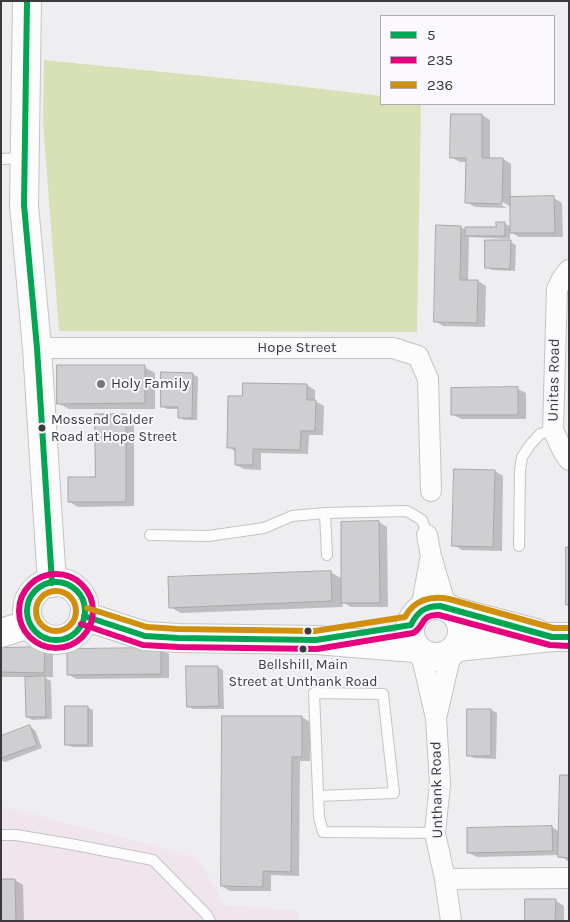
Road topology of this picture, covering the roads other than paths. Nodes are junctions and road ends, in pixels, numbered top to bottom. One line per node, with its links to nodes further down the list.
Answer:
1 (27, 1): 2 (main road)
2 (13, 159): 4 (main road)
3 (569, 270): 5 (street, Unitas Road)
4 (37, 348): 7 (street, Hope Street); 13 (main road)
5 (553, 430): 6 (street, Unitas Road); 11 (lane)
6 (569, 460)
7 (430, 491)
8 (325, 513): 9 (lane); 10 (lane); 12 (lane)
9 (150, 534)
10 (428, 534): 16 (street)
11 (519, 546)
12 (326, 555)
13 (52, 583): 14 (main road); 15 (main road)
14 (84, 616): 15 (main road); 16 (main road)
15 (30, 624): 17 (main road)
16 (428, 626): 18 (main road); 19 (main road); 19 (main road); 20 (street, Unthank Road)
17 (1, 633)
18 (560, 637): 19 (main road)
19 (454, 650): 20 (street, Unthank Road)
20 (436, 718): 22 (street, Unthank Road)
21 (318, 796): 21 (lane); 22 (lane)
22 (435, 833): 25 (street, Unthank Road)
23 (1, 835): 26 (lane)
24 (569, 878): 25 (street)
25 (445, 879): 27 (street, Unthank Road)
26 (210, 921)
27 (451, 921)

